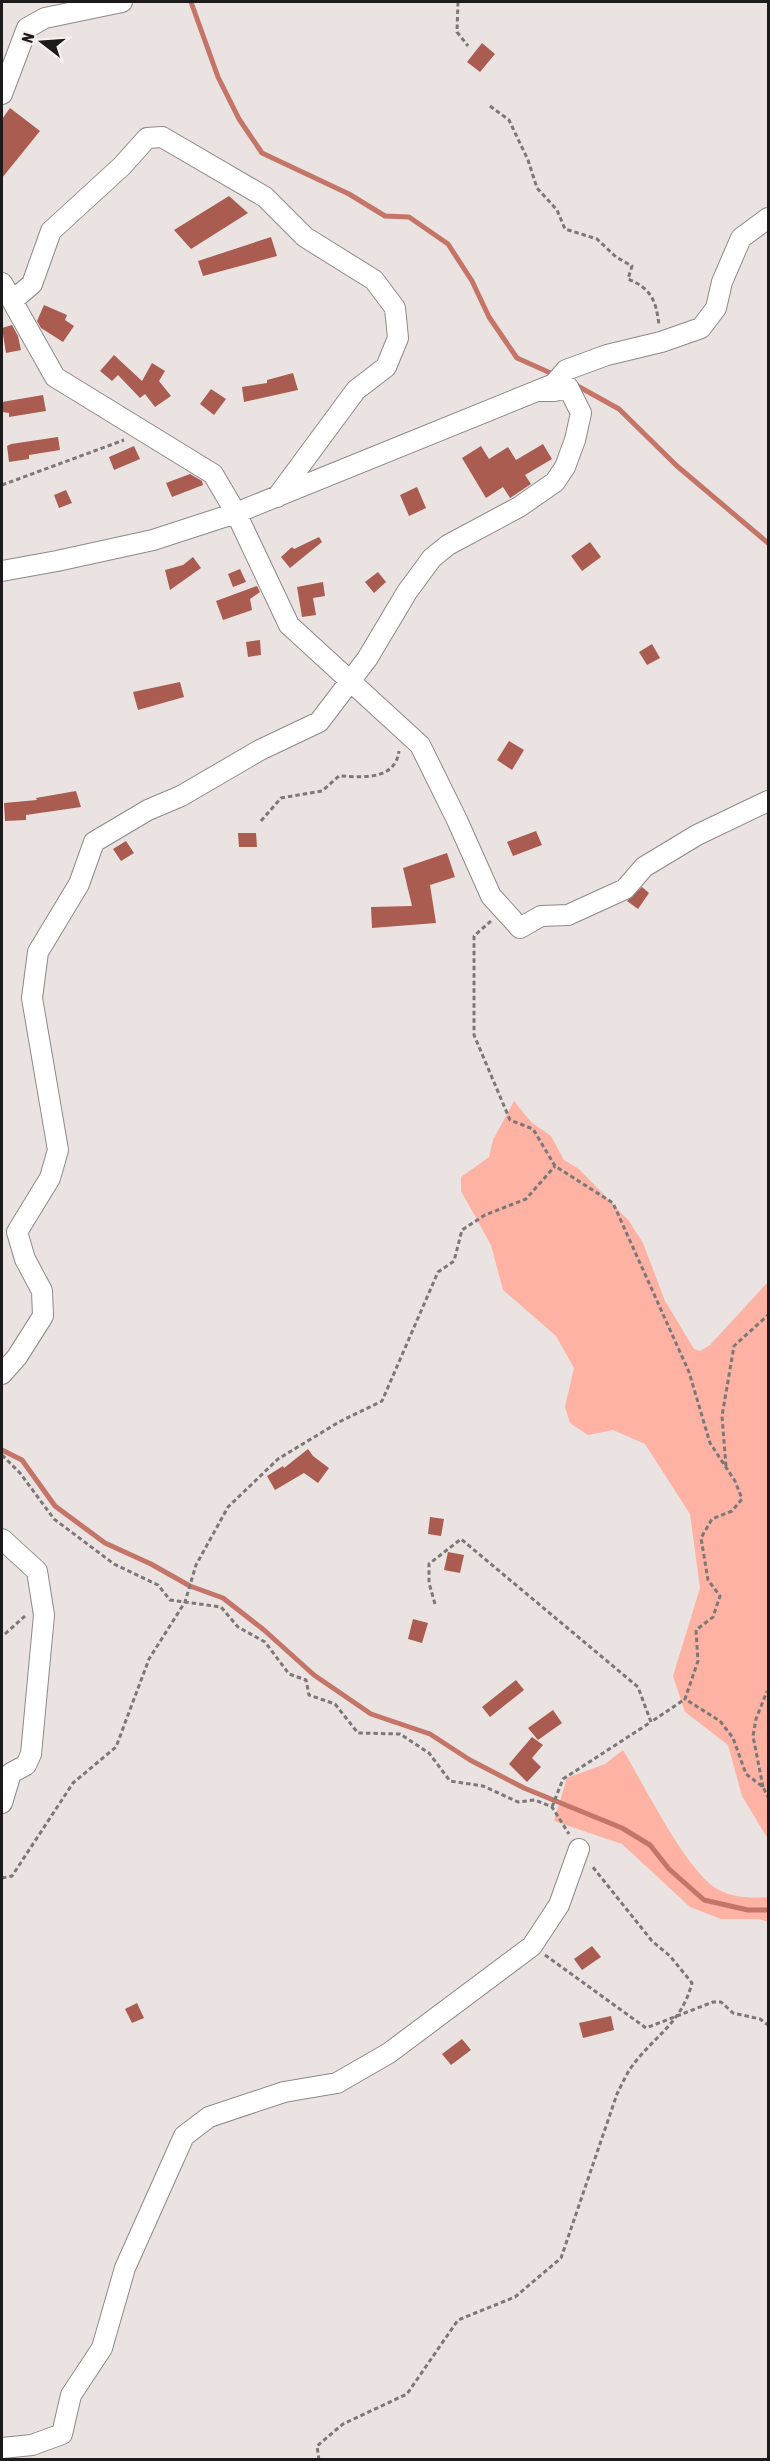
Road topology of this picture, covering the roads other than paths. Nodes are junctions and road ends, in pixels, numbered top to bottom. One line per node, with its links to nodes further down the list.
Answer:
1 (122, 2): 2 (street)
2 (2, 94)
3 (768, 218): 6 (street)
4 (2, 283): 5 (street)
5 (12, 301): 7 (street); 8 (street)
6 (553, 382): 7 (street); 10 (street)
7 (277, 497): 8 (street)
8 (236, 513): 9 (street); 10 (street)
9 (2, 571)
10 (350, 680): 11 (street); 12 (street)
11 (768, 801)
12 (2, 1374)
13 (2, 1539): 14 (street)
14 (2, 1803)
15 (579, 1849): 16 (street)
16 (2, 2448)

